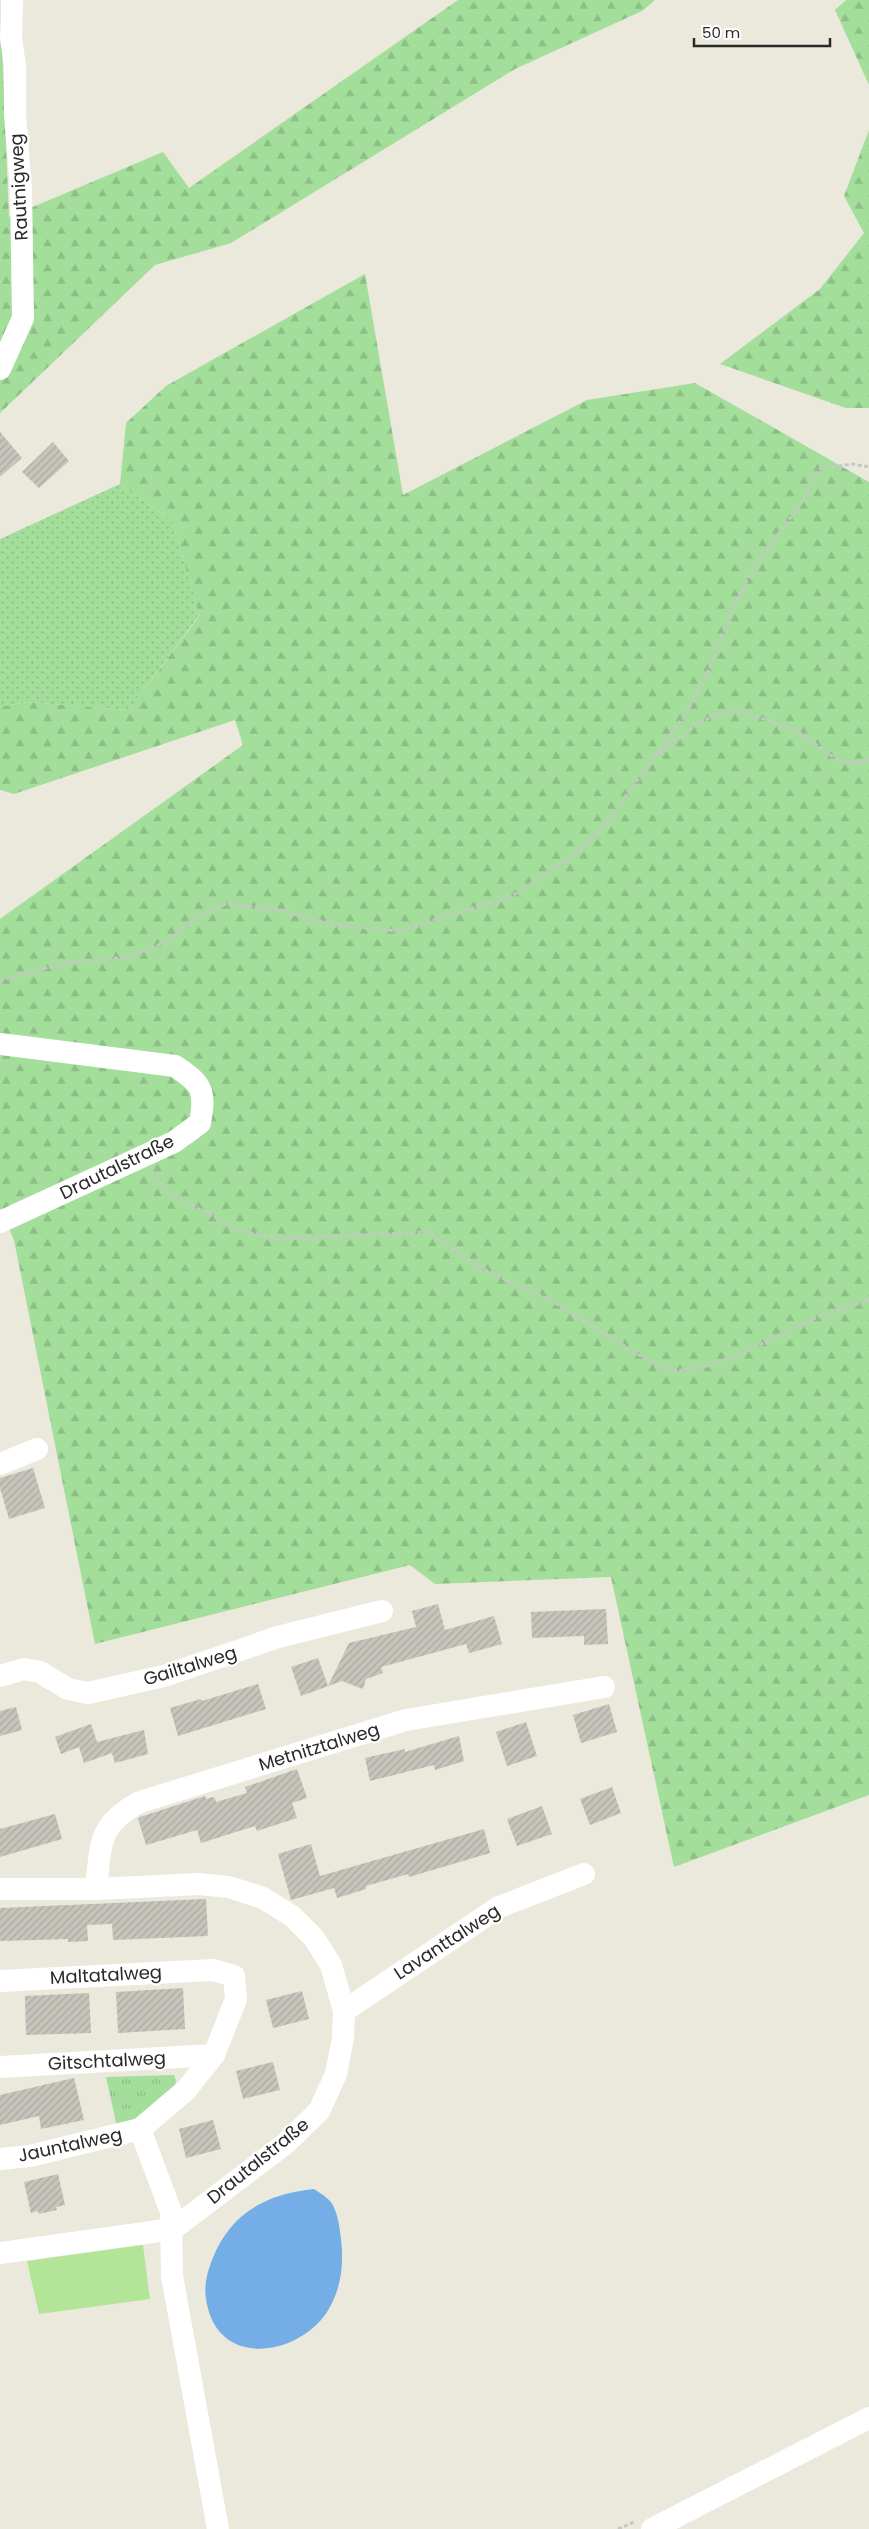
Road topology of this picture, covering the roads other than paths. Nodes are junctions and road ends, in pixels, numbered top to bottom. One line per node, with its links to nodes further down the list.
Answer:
1 (12, 0): 2 (street, Rautnigweg)
2 (0, 369)
3 (0, 1044): 4 (street, Drautalstraße)
4 (0, 1222)
5 (37, 1449): 6 (street)
6 (0, 1464)
7 (382, 1611): 8 (street, Gailtalweg)
8 (0, 1676)
9 (604, 1687): 12 (street, Metnitztalweg)
10 (584, 1874): 14 (street, Lavanttalweg)
11 (0, 1889): 12 (street, Drautalstraße)
12 (96, 1889): 14 (street, Drautalstraße)
13 (0, 1981): 15 (street, Maltatalweg)
14 (344, 2011): 19 (street, Drautalstraße)
15 (214, 2055): 16 (street, Gitschtalweg); 17 (street)
16 (0, 2067)
17 (140, 2129): 18 (street, Jauntalweg); 19 (street)
18 (0, 2159)
19 (173, 2229): 20 (street); 22 (street)
20 (0, 2253)
21 (869, 2418): 23 (street)
22 (218, 2529)
23 (652, 2529)

